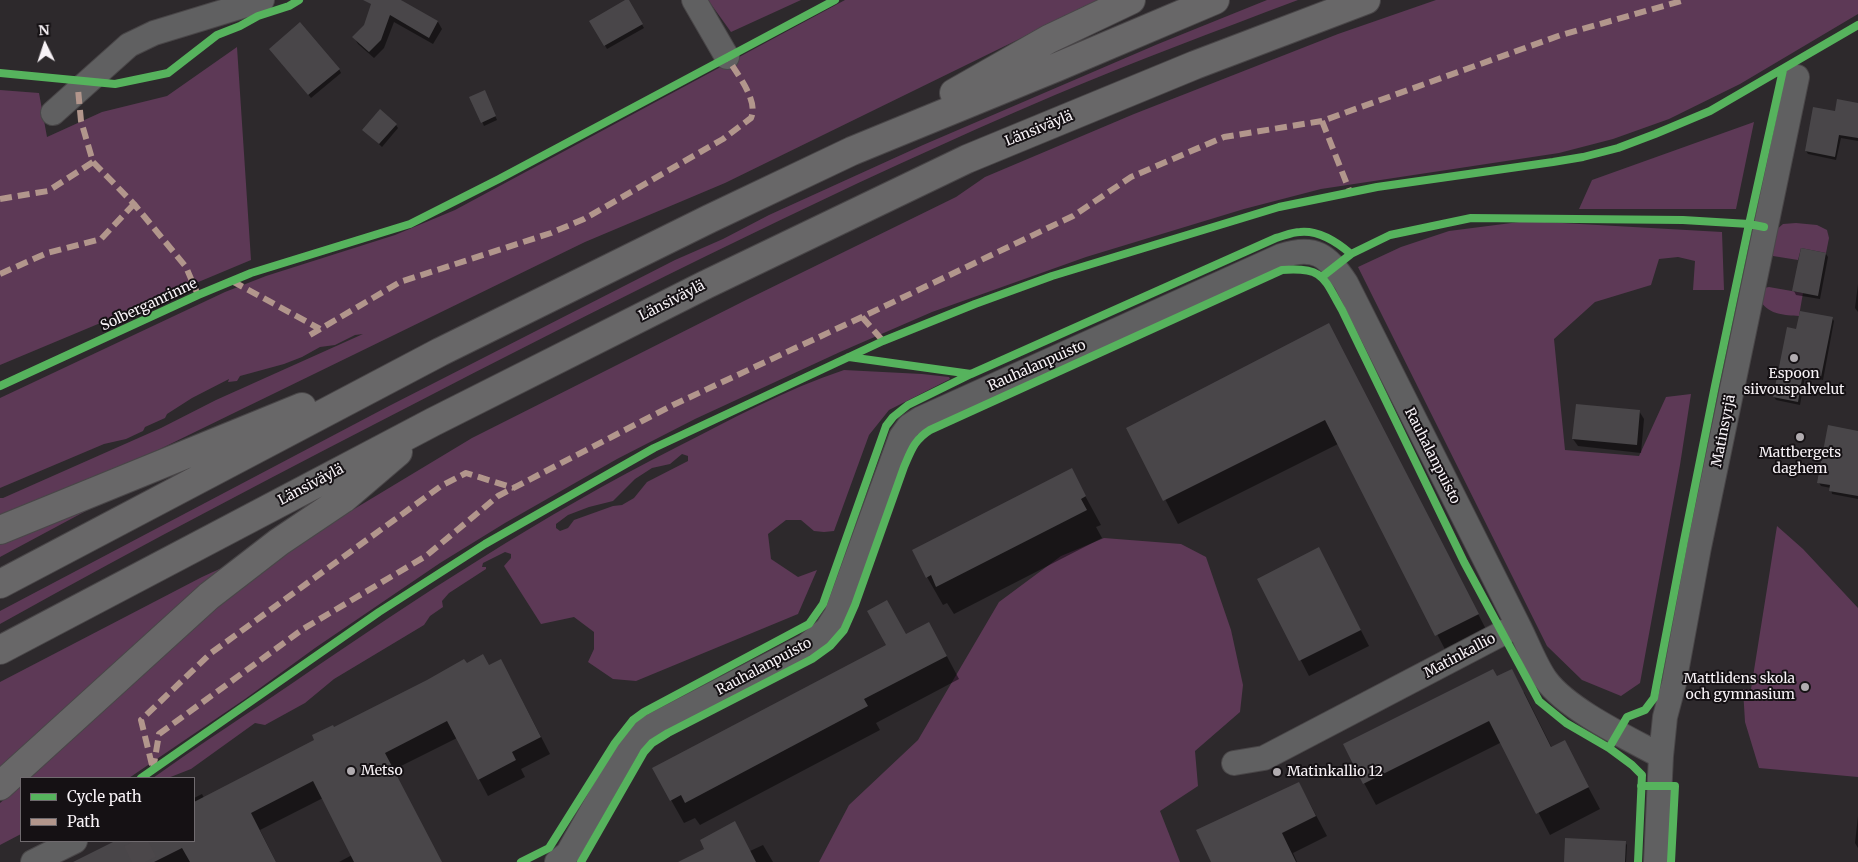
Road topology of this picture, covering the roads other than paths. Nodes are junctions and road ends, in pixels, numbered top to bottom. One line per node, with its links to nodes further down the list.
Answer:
1 (262, 0): 8 (street)
2 (694, 0): 6 (street)
3 (1131, 0): 9 (highway)
4 (1215, 0): 9 (highway)
5 (1366, 0): 11 (highway, Länsiväylä)
6 (727, 57)
7 (1796, 77): 16 (street, Matinsyrjä)
8 (53, 112)
9 (852, 151): 10 (highway)
10 (440, 352): 12 (highway); 13 (highway)
11 (433, 422): 15 (highway, Länsiväylä); 18 (highway)
12 (0, 530)
13 (0, 584)
14 (1518, 625): 16 (street); 17 (street, Matinkallio); 21 (street, Rauhalanpuisto)
15 (0, 650)
16 (1661, 756): 22 (street)
17 (1234, 763)
18 (0, 786)
19 (73, 842): 20 (street)
20 (33, 862)
21 (557, 862)
22 (1656, 862)

